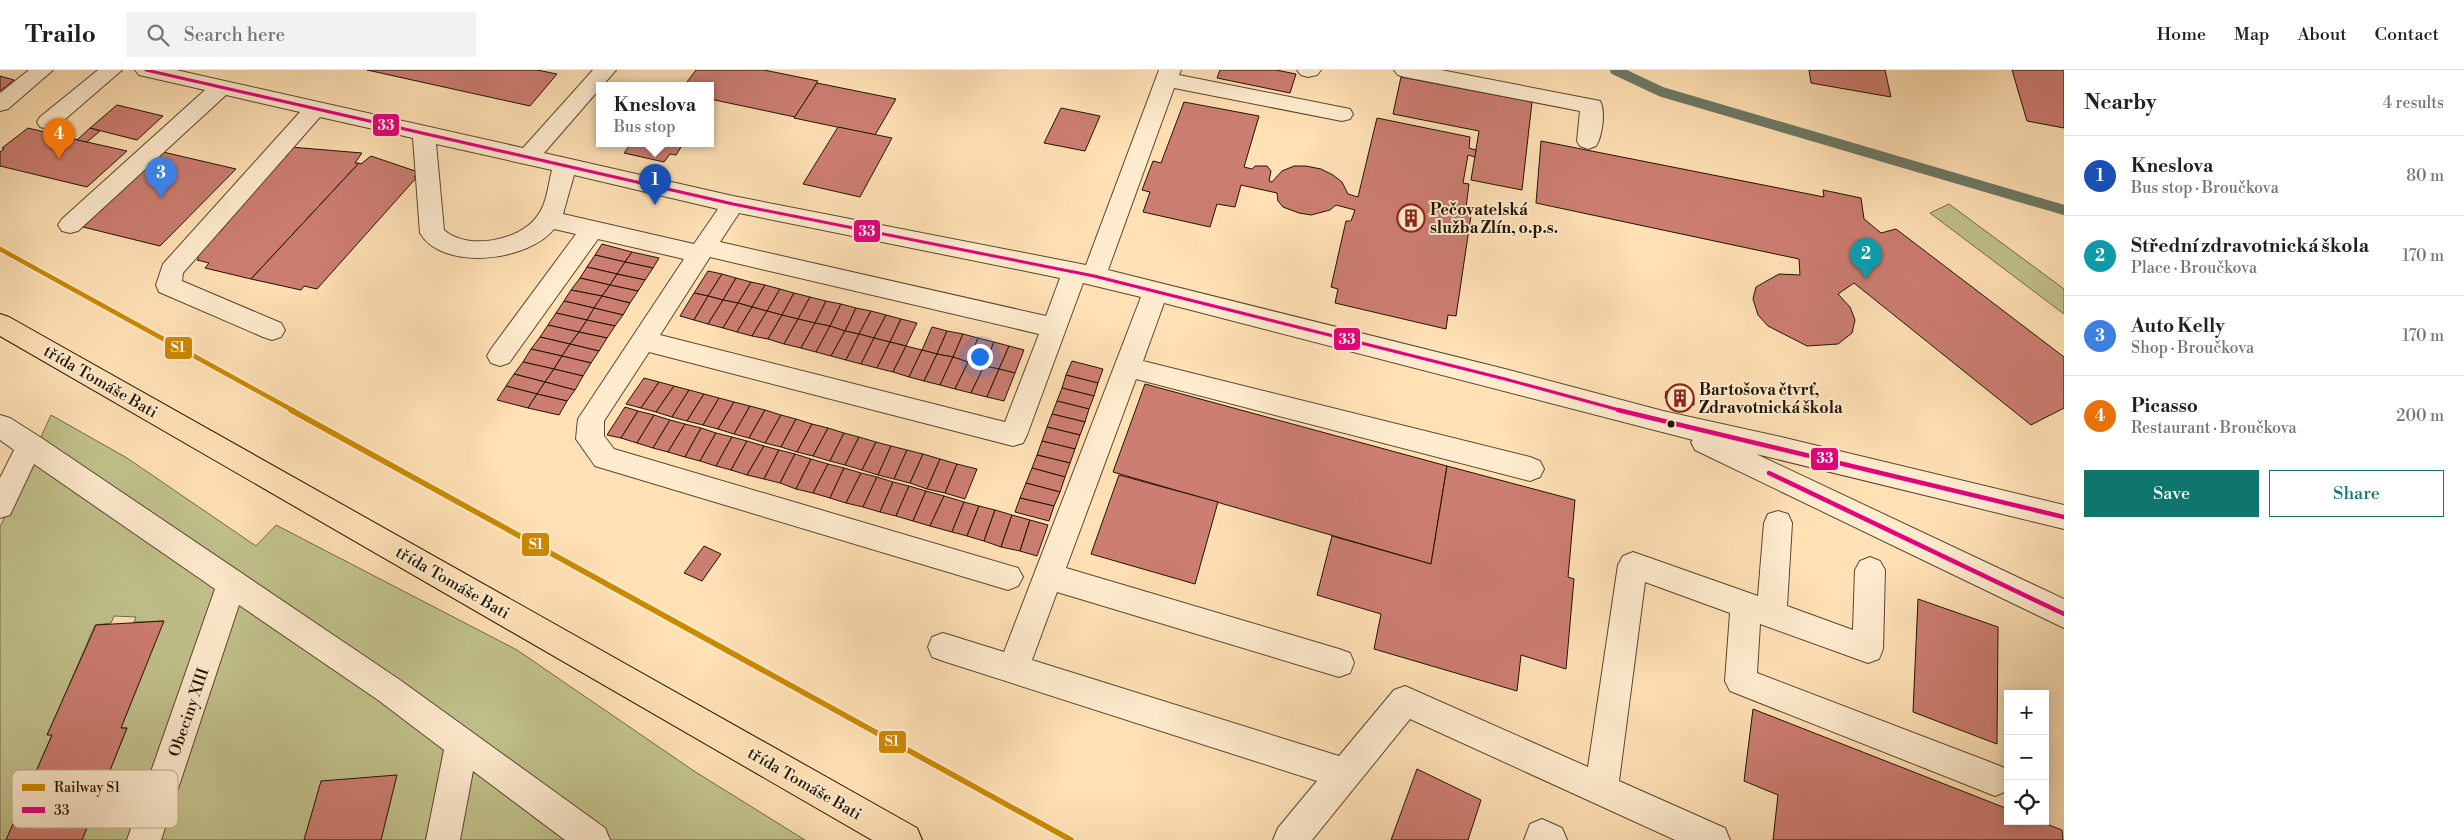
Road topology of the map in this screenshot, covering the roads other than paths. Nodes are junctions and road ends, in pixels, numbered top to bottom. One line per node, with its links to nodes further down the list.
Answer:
1 (42, 70): 8 (street)
2 (111, 70): 11 (street)
3 (606, 70): 14 (street)
4 (1405, 70): 13 (street)
5 (163, 72): 7 (street)
6 (1169, 75): 10 (street); 21 (street)
7 (222, 87): 9 (street); 18 (street)
8 (0, 104)
9 (316, 108): 12 (street); 25 (street)
10 (1342, 114)
11 (48, 122)
12 (424, 135): 14 (street); 17 (street)
13 (1588, 141)
14 (527, 158): 15 (street)
15 (564, 167): 16 (street); 17 (street)
16 (733, 204): 20 (street); 21 (street)
17 (548, 219): 19 (street)
18 (70, 225)
19 (592, 229): 20 (street); 27 (street)
20 (702, 250): 24 (street); 26 (street)
21 (1084, 274): 22 (street); 24 (street)
22 (1156, 291): 28 (street); 29 (street)
23 (0, 324): 54 (main road, třída Tomáše Bati)
24 (1054, 328): 26 (street)
25 (272, 330)
26 (643, 340): 38 (street)
27 (500, 356)
28 (1128, 366): 32 (street); 37 (street)
29 (1663, 422): 34 (street); 41 (street)
30 (0, 426): 31 (street)
31 (30, 445): 33 (street); 39 (street)
32 (1530, 469)
33 (0, 506)
34 (2064, 516)
35 (1778, 523): 40 (street)
36 (1870, 570): 40 (street)
37 (1048, 576): 43 (street); 44 (street)
38 (1008, 577)
39 (232, 583): 45 (street); 46 (street, Obeciny XIII)
40 (1759, 610): 48 (street); 49 (street)
41 (2064, 614)
42 (942, 647): 44 (street)
43 (1339, 664)
44 (1013, 669): 47 (street)
45 (462, 743): 52 (street); 53 (street)
46 (168, 770)
47 (1345, 774): 49 (street); 55 (street)
48 (1996, 780)
49 (1601, 789): 58 (street)
50 (148, 828): 51 (street, Obeciny XIII)
51 (144, 840)
52 (443, 840)
53 (593, 840)
54 (905, 840)
55 (1290, 840)
56 (1541, 840): 57 (street)
57 (1550, 840)
58 (1713, 840)

